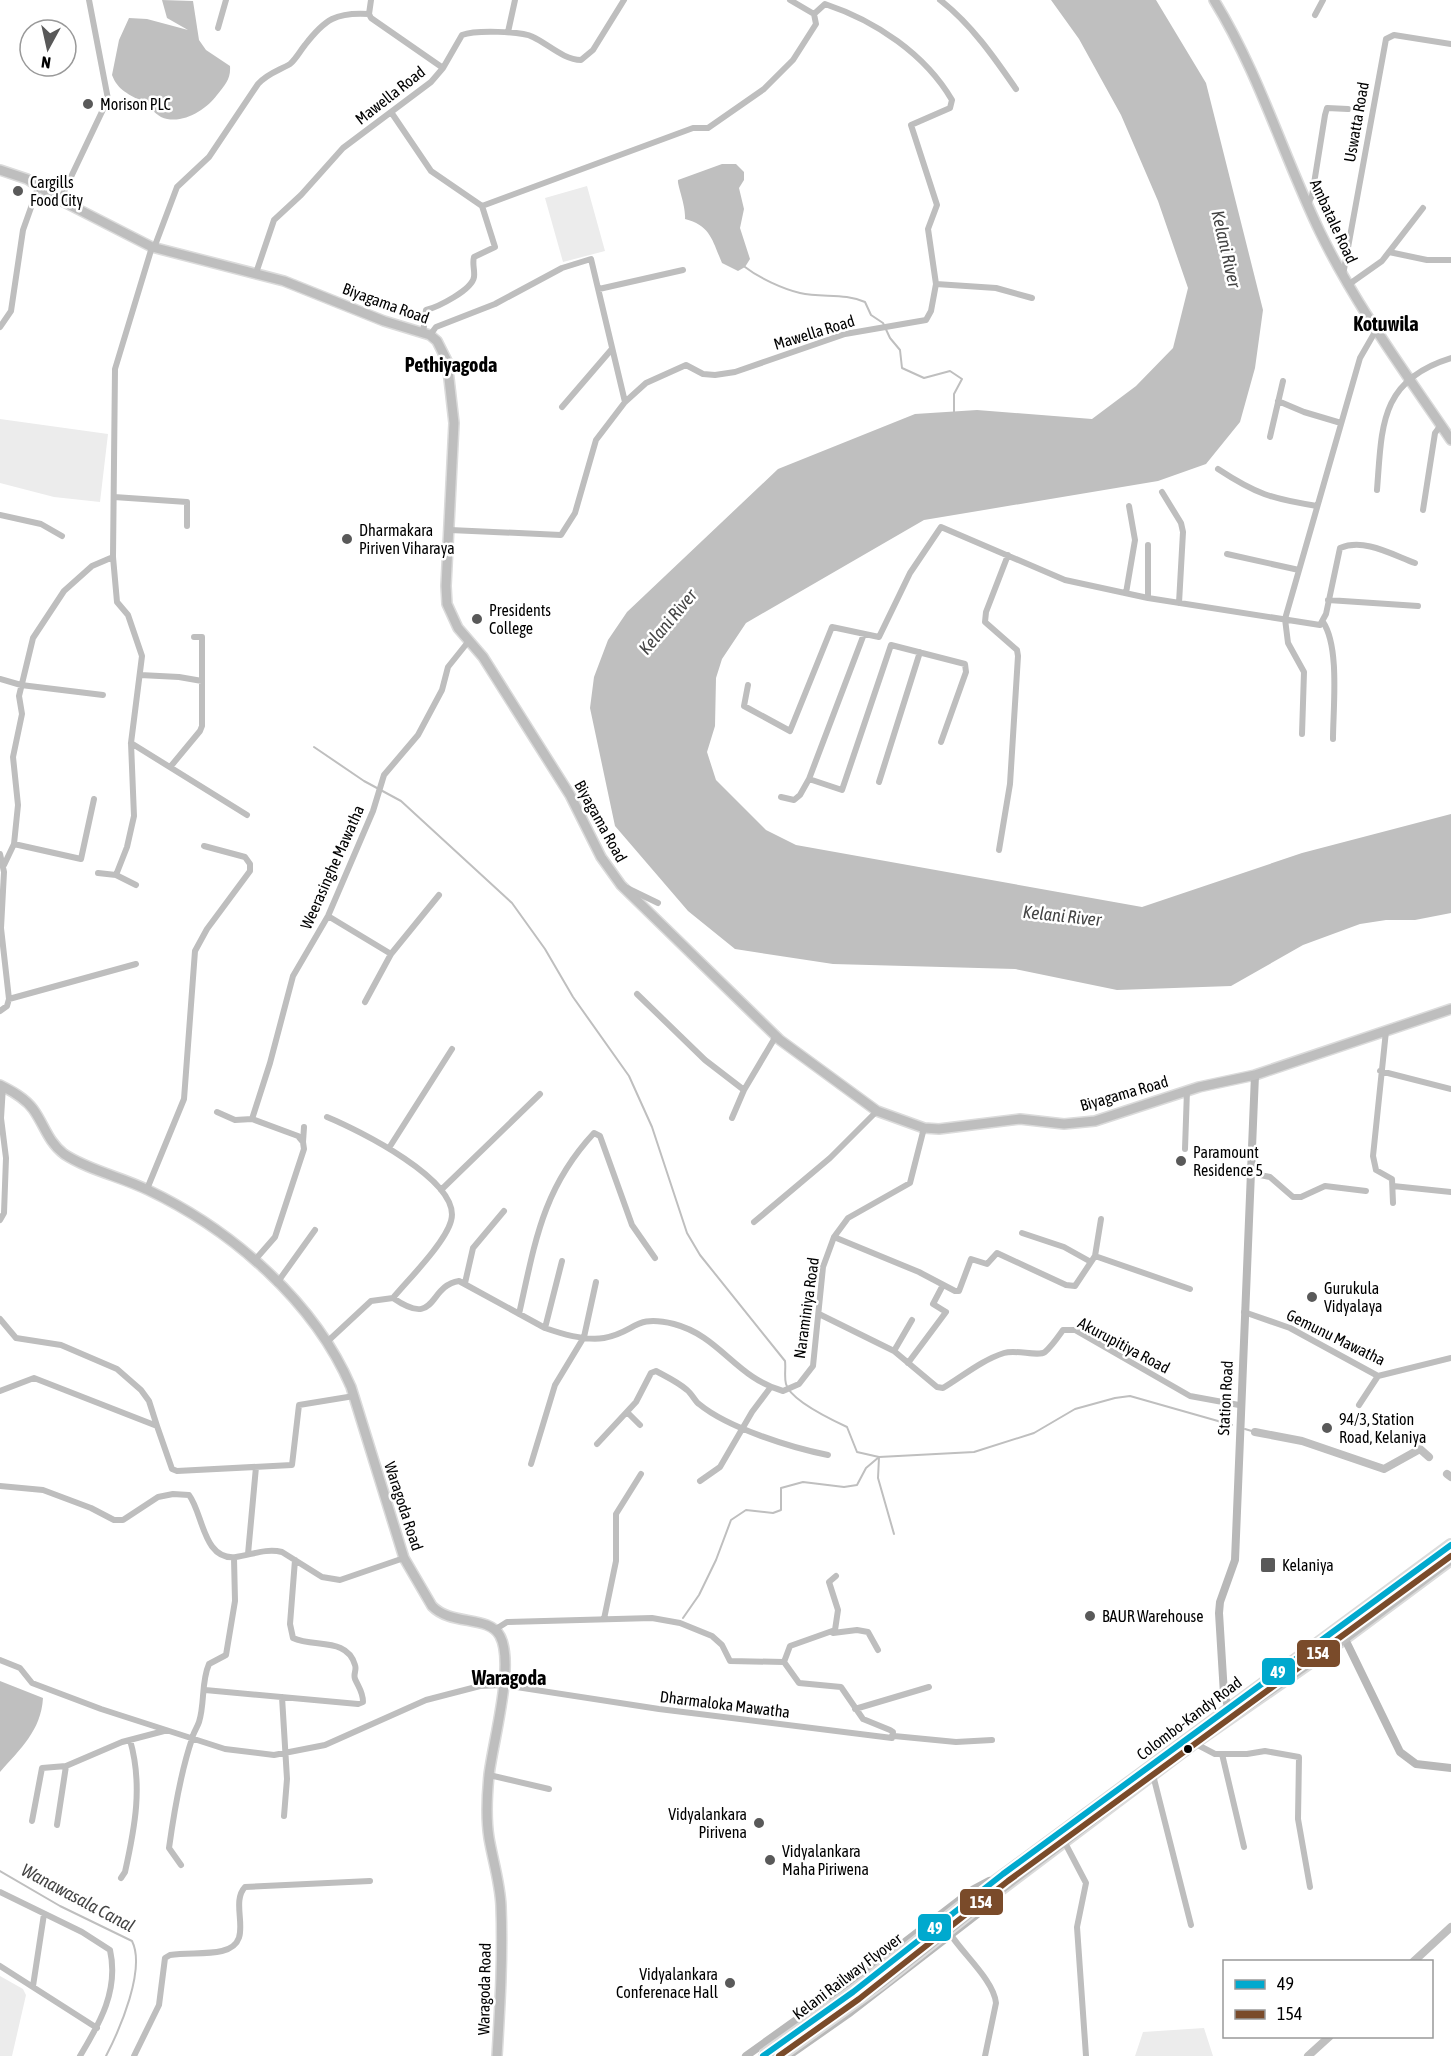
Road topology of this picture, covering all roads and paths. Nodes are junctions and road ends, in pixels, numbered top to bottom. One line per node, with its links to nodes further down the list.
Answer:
1 (89, 0): 22 (street)
2 (226, 0): 13 (street)
3 (371, 0): 10 (street)
4 (515, 0): 14 (street)
5 (624, 0): 14 (street, Mawella Road)
6 (790, 0): 11 (street)
7 (940, 0): 17 (street)
8 (1214, 0): 23 (main road, Ambatale Road)
9 (1323, 0): 12 (street)
10 (369, 14): 16 (street); 26 (street)
11 (814, 14): 24 (street); 32 (street, Mawella Road)
12 (1315, 15)
13 (218, 28)
14 (508, 32): 16 (street, Mawella Road)
15 (1451, 44): 31 (street, Uswatta Road)
16 (443, 68): 19 (street, Mawella Road)
17 (1016, 89)
18 (1348, 110): 23 (street)
19 (391, 112): 24 (street); 30 (street, Mawella Road)
20 (0, 170): 21 (main road, Biyagama Road)
21 (39, 185): 22 (main road, Biyagama Road); 36 (street)
22 (60, 200): 26 (main road, Biyagama Road)
23 (1308, 203): 31 (main road, Ambatale Road)
24 (482, 206): 38 (street)
25 (1423, 208): 27 (street)
26 (153, 248): 30 (main road, Biyagama Road); 53 (street)
27 (1389, 252): 28 (street); 33 (street)
28 (1451, 260)
29 (682, 270): 34 (street)
30 (256, 273): 38 (main road, Biyagama Road)
31 (1343, 276): 33 (main road, Ambatale Road)
32 (936, 284): 35 (street); 44 (street, Mawella Road)
33 (1348, 285): 37 (main road, Ambatale Road)
34 (599, 289): 38 (street); 39 (street)
35 (1032, 298)
36 (0, 327)
37 (1376, 332): 41 (main road, Ambatale Road); 46 (street)
38 (426, 334): 59 (main road, Biyagama Road)
39 (610, 350): 44 (street); 45 (street)
40 (1451, 358): 41 (street)
41 (1411, 380): 47 (main road, Ambatale Road); 51 (street)
42 (1283, 381): 43 (street)
43 (1278, 401): 46 (street); 48 (street)
44 (625, 402): 59 (street, Mawella Road)
45 (562, 407)
46 (1341, 423): 55 (street)
47 (1441, 425): 49 (main road, Ambatale Road); 56 (street)
48 (1269, 437)
49 (1451, 440)
50 (1218, 469): 55 (street)
51 (1377, 490)
52 (1162, 492): 70 (street)
53 (114, 497): 58 (street); 64 (street)
54 (1129, 506): 67 (street)
55 (1317, 506): 66 (street)
56 (1423, 510)
57 (0, 516): 60 (street)
58 (187, 526)
59 (450, 530): 76 (main road, Biyagama Road)
60 (62, 536)
61 (1148, 545): 68 (street)
62 (1227, 554): 66 (street)
63 (1008, 555): 67 (street); 74 (street); 96 (street)
64 (113, 557): 78 (street); 81 (street)
65 (1415, 563): 69 (street)
66 (1299, 570): 72 (street)
67 (1126, 593): 68 (street)
68 (1148, 598): 70 (street)
69 (1328, 600): 71 (street); 73 (street)
70 (1179, 603): 72 (street)
71 (1418, 606)
72 (1285, 619): 73 (street); 84 (street)
73 (1323, 622): 85 (street)
74 (864, 634): 82 (street); 89 (street)
75 (194, 637): 80 (street)
76 (468, 642): 102 (main road, Biyagama Road); 105 (street, Weerasinghe Mawatha)
77 (920, 652): 86 (street); 89 (street); 90 (street)
78 (140, 675): 80 (street); 87 (street)
79 (0, 679): 81 (street)
80 (202, 681): 88 (street)
81 (21, 685): 83 (street); 94 (street)
82 (748, 685)
83 (103, 695)
84 (1302, 734)
85 (1333, 740)
86 (941, 742)
87 (131, 743): 88 (street); 100 (street)
88 (171, 766): 93 (street)
89 (809, 779): 91 (street)
90 (879, 782)
91 (781, 796)
92 (94, 799): 94 (street)
93 (247, 815)
94 (14, 844): 98 (street)
95 (204, 846): 137 (street)
96 (999, 850)
97 (0, 854): 98 (street)
98 (4, 865): 109 (street)
99 (98, 873): 100 (street)
100 (116, 875): 101 (street)
101 (136, 885)
102 (621, 885): 104 (street); 114 (main road, Biyagama Road)
103 (439, 895): 106 (street)
104 (658, 903)
105 (328, 916): 106 (street); 127 (street, Weerasinghe Mawatha)
106 (391, 954): 110 (street)
107 (136, 964): 109 (street)
108 (637, 994): 120 (street)
109 (9, 999): 112 (street)
110 (365, 1002)
111 (1451, 1009): 113 (main road, Biyagama Road)
112 (0, 1011)
113 (1386, 1031): 116 (street); 117 (main road, Biyagama Road)
114 (776, 1036): 120 (street); 123 (main road, Biyagama Road)
115 (452, 1049): 133 (street)
116 (1380, 1071): 119 (street); 136 (street)
117 (1255, 1075): 121 (main road, Biyagama Road); 135 (street, Station Road)
118 (2, 1086): 137 (main road, Waragoda Road); 144 (street)
119 (1451, 1089)
120 (744, 1090): 126 (street)
121 (1187, 1090): 130 (main road, Biyagama Road); 134 (street)
122 (540, 1094): 138 (street)
123 (877, 1111): 130 (main road, Biyagama Road); 145 (street)
124 (217, 1112): 127 (street)
125 (327, 1117): 131 (street)
126 (732, 1118)
127 (252, 1119): 132 (street)
128 (366, 1122): 131 (street)
129 (304, 1127): 132 (street)
130 (924, 1128): 148 (street, Naraminiya Road)
131 (364, 1132): 133 (street)
132 (303, 1142): 151 (street)
133 (389, 1148): 138 (street)
134 (1185, 1149)
135 (1250, 1173): 139 (street); 160 (street, Station Road)
136 (1393, 1186): 140 (street); 141 (street)
137 (147, 1189): 151 (main road, Waragoda Road)
138 (441, 1190): 159 (street)
139 (1366, 1191)
140 (1451, 1192)
141 (1392, 1203)
142 (504, 1211): 156 (street)
143 (1101, 1219): 149 (street)
144 (0, 1221)
145 (754, 1222)
146 (315, 1230): 155 (street)
147 (1022, 1233): 153 (street)
148 (834, 1237): 157 (street); 162 (street, Naraminiya Road)
149 (1095, 1256): 153 (street); 158 (street)
150 (655, 1258): 161 (street)
151 (254, 1261): 155 (main road, Waragoda Road)
152 (562, 1261): 165 (street)
153 (1091, 1262): 157 (street)
154 (596, 1282): 166 (street)
155 (277, 1283): 167 (main road, Waragoda Road)
156 (465, 1283): 159 (street); 161 (street, Naraminiya Road)
157 (943, 1285): 170 (street)
158 (1190, 1289)
159 (393, 1298): 167 (street)
160 (1244, 1312): 171 (street, Gemunu Mawatha); 175 (street, Station Road)
161 (519, 1314): 165 (street, Naraminiya Road)
162 (819, 1314): 168 (street, Akurupitiya Road); 172 (street, Naraminiya Road)
163 (0, 1319): 179 (street)
164 (912, 1320): 168 (street)
165 (545, 1328): 166 (street, Naraminiya Road)
166 (584, 1336): 172 (street, Naraminiya Road); 183 (street)
167 (328, 1341): 174 (main road, Waragoda Road)
168 (894, 1351): 170 (street, Akurupitiya Road)
169 (1451, 1358): 171 (street, Gemunu Mawatha)
170 (908, 1363): 175 (street, Akurupitiya Road)
171 (1378, 1376): 176 (street)
172 (770, 1388): 180 (street)
173 (0, 1391): 179 (street)
174 (354, 1396): 184 (street); 191 (main road, Waragoda Road)
175 (1239, 1405): 208 (street, Station Road)
176 (1359, 1405)
177 (627, 1412): 178 (street); 180 (street); 181 (street)
178 (640, 1425)
179 (157, 1426): 184 (street)
180 (742, 1429): 182 (street); 186 (street)
181 (597, 1444)
182 (828, 1455)
183 (531, 1464)
184 (256, 1467): 189 (street)
185 (642, 1474): 195 (street)
186 (700, 1481)
187 (0, 1486): 190 (street)
188 (1451, 1545): 196 (highway, Colombo-Kandy Road)
189 (248, 1554): 190 (street); 193 (street)
190 (234, 1558): 205 (street)
191 (404, 1558): 193 (street); 197 (main road, Waragoda Road)
192 (1451, 1559): 199 (highway, Colombo-Kandy Road)
193 (295, 1560): 206 (street)
194 (836, 1576): 198 (street)
195 (604, 1619): 197 (street); 202 (street)
196 (1338, 1628): 199 (street); 208 (highway, Colombo-Kandy Road)
197 (496, 1629): 203 (main road, Waragoda Road)
198 (832, 1633): 200 (street); 202 (street)
199 (1346, 1638): 208 (highway, Colombo-Kandy Road); 218 (street)
200 (878, 1650)
201 (0, 1660): 209 (street, Dharmaloka Mawatha)
202 (784, 1662): 207 (street)
203 (503, 1684): 210 (street, Dharmaloka Mawatha); 215 (street, Dharmaloka Mawatha); 219 (main road, Waragoda Road)
204 (929, 1687): 207 (street)
205 (205, 1690): 206 (street); 211 (street)
206 (282, 1697): 215 (street)
207 (855, 1708): 210 (street)
208 (1230, 1713): 214 (highway, Colombo-Kandy Road); 229 (highway, Colombo-Kandy Road)
209 (165, 1731): 211 (street, Dharmaloka Mawatha); 212 (street)
210 (894, 1736): 213 (street, Dharmaloka Mawatha)
211 (192, 1739): 215 (street, Dharmaloka Mawatha); 227 (street)
212 (130, 1740): 217 (street); 228 (street)
213 (992, 1740)
214 (1194, 1743): 216 (street); 220 (highway, Colombo-Kandy Road)
215 (284, 1754): 222 (street)
216 (1222, 1754): 226 (street); 231 (street)
217 (66, 1766): 223 (street); 224 (street)
218 (1451, 1768)
219 (489, 1775): 221 (street); 246 (main road, Waragoda Road)
220 (1153, 1775): 225 (highway, Colombo-Kandy Road); 235 (street)
221 (549, 1788)
222 (284, 1816)
223 (32, 1821)
224 (57, 1825)
225 (1064, 1841): 229 (highway, Colombo-Kandy Road); 252 (street)
226 (1244, 1847)
227 (181, 1865)
228 (121, 1878)
229 (1006, 1878): 233 (highway, Kelani Railway Flyover); 236 (street); 237 (street)
230 (370, 1881): 245 (street)
231 (1310, 1887)
232 (0, 1892): 234 (street)
233 (969, 1907): 248 (highway, Kelani Railway Flyover, bridge); 249 (highway, Kelani Railway Flyover, bridge)
234 (44, 1914): 240 (street); 242 (street)
235 (1191, 1925)
236 (951, 1935): 238 (street); 251 (street)
237 (905, 1942): 238 (street); 241 (street)
238 (920, 1960): 243 (street)
239 (0, 1966): 240 (street)
240 (33, 1986): 242 (street)
241 (813, 2009): 243 (street); 247 (street)
242 (98, 2028): 244 (street)
243 (828, 2028): 250 (street)
244 (80, 2056)
245 (134, 2056)
246 (497, 2056)
247 (746, 2056)
248 (763, 2056)
249 (779, 2056)
250 (788, 2056)
251 (985, 2056)
252 (1086, 2056)

